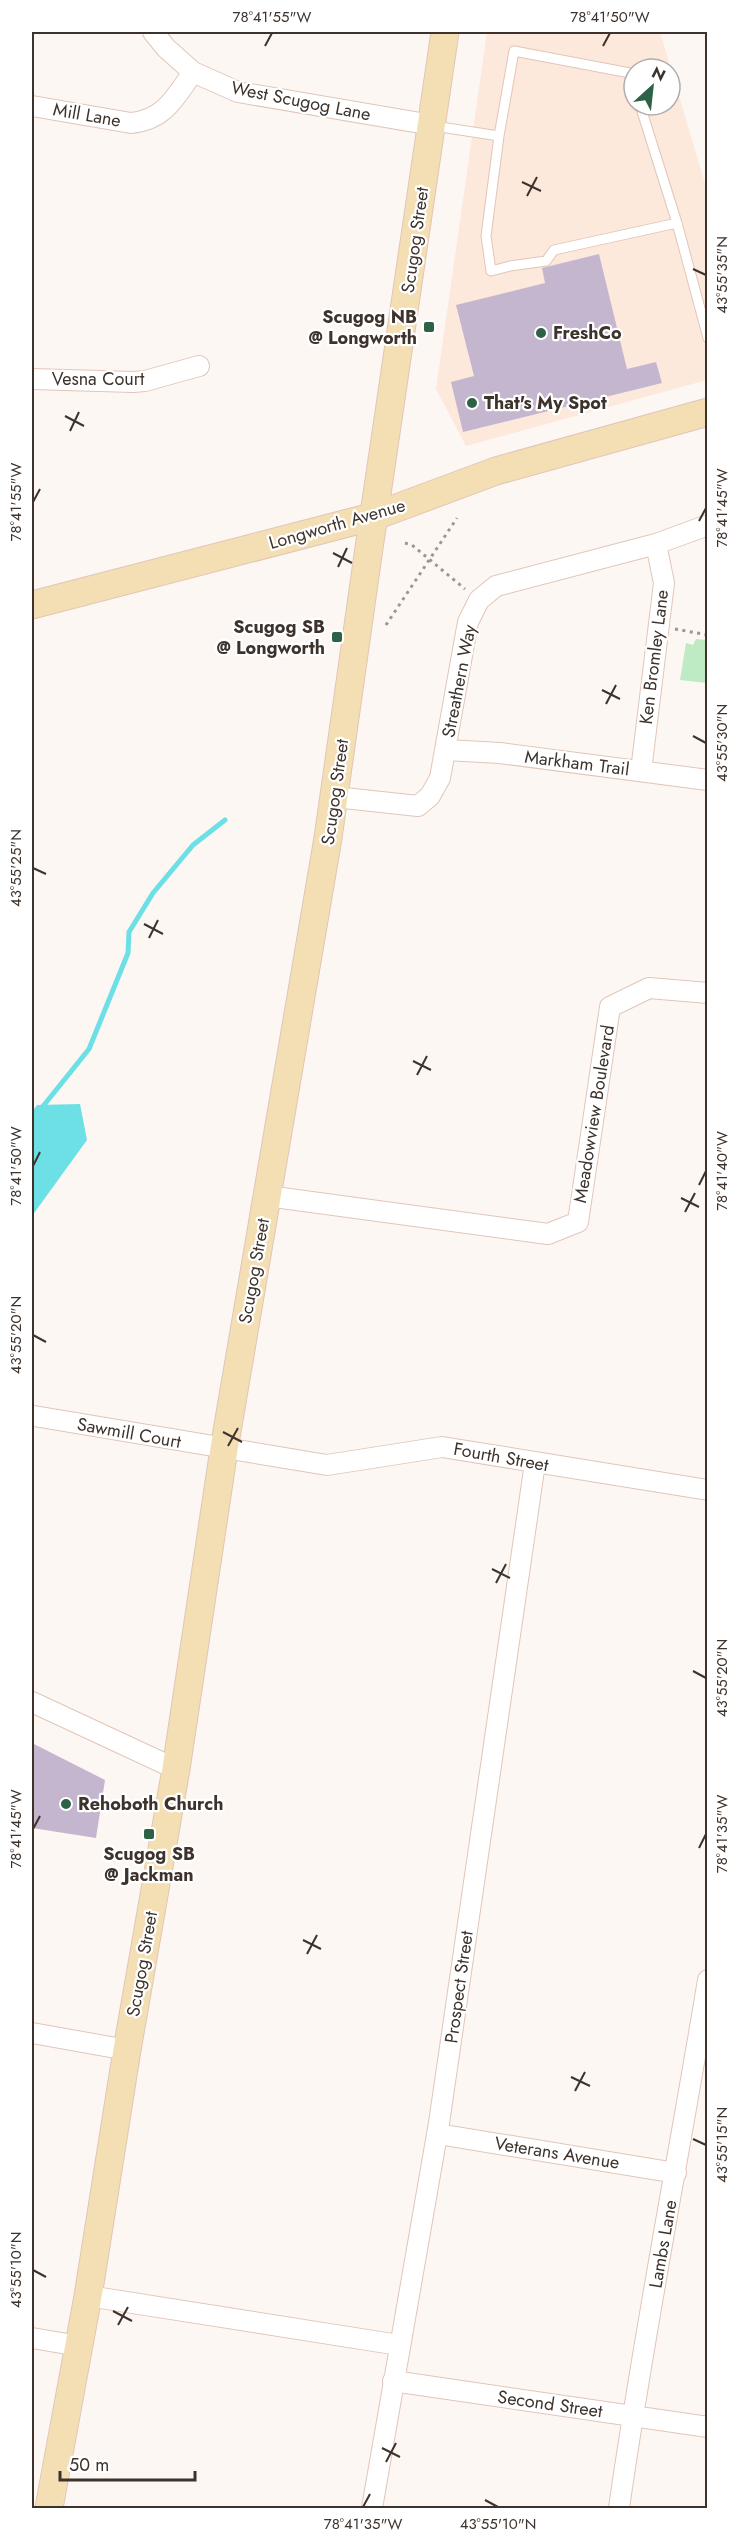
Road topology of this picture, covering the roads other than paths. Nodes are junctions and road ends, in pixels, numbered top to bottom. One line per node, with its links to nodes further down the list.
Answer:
1 (153, 32): 4 (street, West Scugog Lane)
2 (446, 32): 7 (street, Scugog Street)
3 (622, 71): 8 (lane)
4 (193, 72): 5 (street, Mill Lane); 7 (street, West Scugog Lane)
5 (32, 106)
6 (644, 117): 9 (lane)
7 (432, 125): 8 (lane); 14 (street, Scugog Street)
8 (499, 136): 9 (lane)
9 (677, 222): 10 (lane)
10 (708, 338)
11 (199, 366): 12 (street, Vesna Court)
12 (32, 379)
13 (708, 412): 14 (street, Longworth Avenue)
14 (375, 516): 17 (street, Longworth Avenue); 21 (street, Scugog Street)
15 (708, 525): 16 (street, Streathern Way)
16 (656, 544): 18 (street, Streathern Way); 19 (street, Ken Bromley Lane)
17 (32, 605)
18 (446, 750): 19 (street, Markham Trail); 21 (street, Streathern Way)
19 (641, 771): 20 (street, Markham Trail)
20 (708, 780)
21 (335, 796): 23 (street, Scugog Street)
22 (708, 993): 23 (street, Meadowview Boulevard)
23 (267, 1196): 25 (street, Scugog Street)
24 (34, 1416): 25 (street, Sawmill Court)
25 (224, 1449): 26 (street, Fourth Street); 29 (street, Scugog Street)
26 (535, 1463): 27 (street, Fourth Street); 33 (street, Prospect Street)
27 (708, 1490)
28 (32, 1702): 29 (street)
29 (176, 1769): 32 (street, Scugog Street)
30 (708, 1980): 34 (street, Lambs Lane)
31 (32, 2033): 32 (street)
32 (127, 2050): 35 (street, Scugog Street)
33 (438, 2134): 34 (street, Veterans Avenue); 37 (street, Prospect Street)
34 (676, 2173): 40 (street, Lambs Lane)
35 (88, 2296): 37 (street); 38 (street, Scugog Street)
36 (32, 2338): 38 (street)
37 (399, 2345): 39 (street, Prospect Street)
38 (80, 2346): 42 (street, Scugog Street)
39 (393, 2381): 40 (street, Second Street); 43 (street, Prospect Street)
40 (633, 2414): 41 (street, Second Street); 44 (street, Lambs Lane)
41 (708, 2427)
42 (49, 2508)
43 (372, 2508)
44 (619, 2508)

